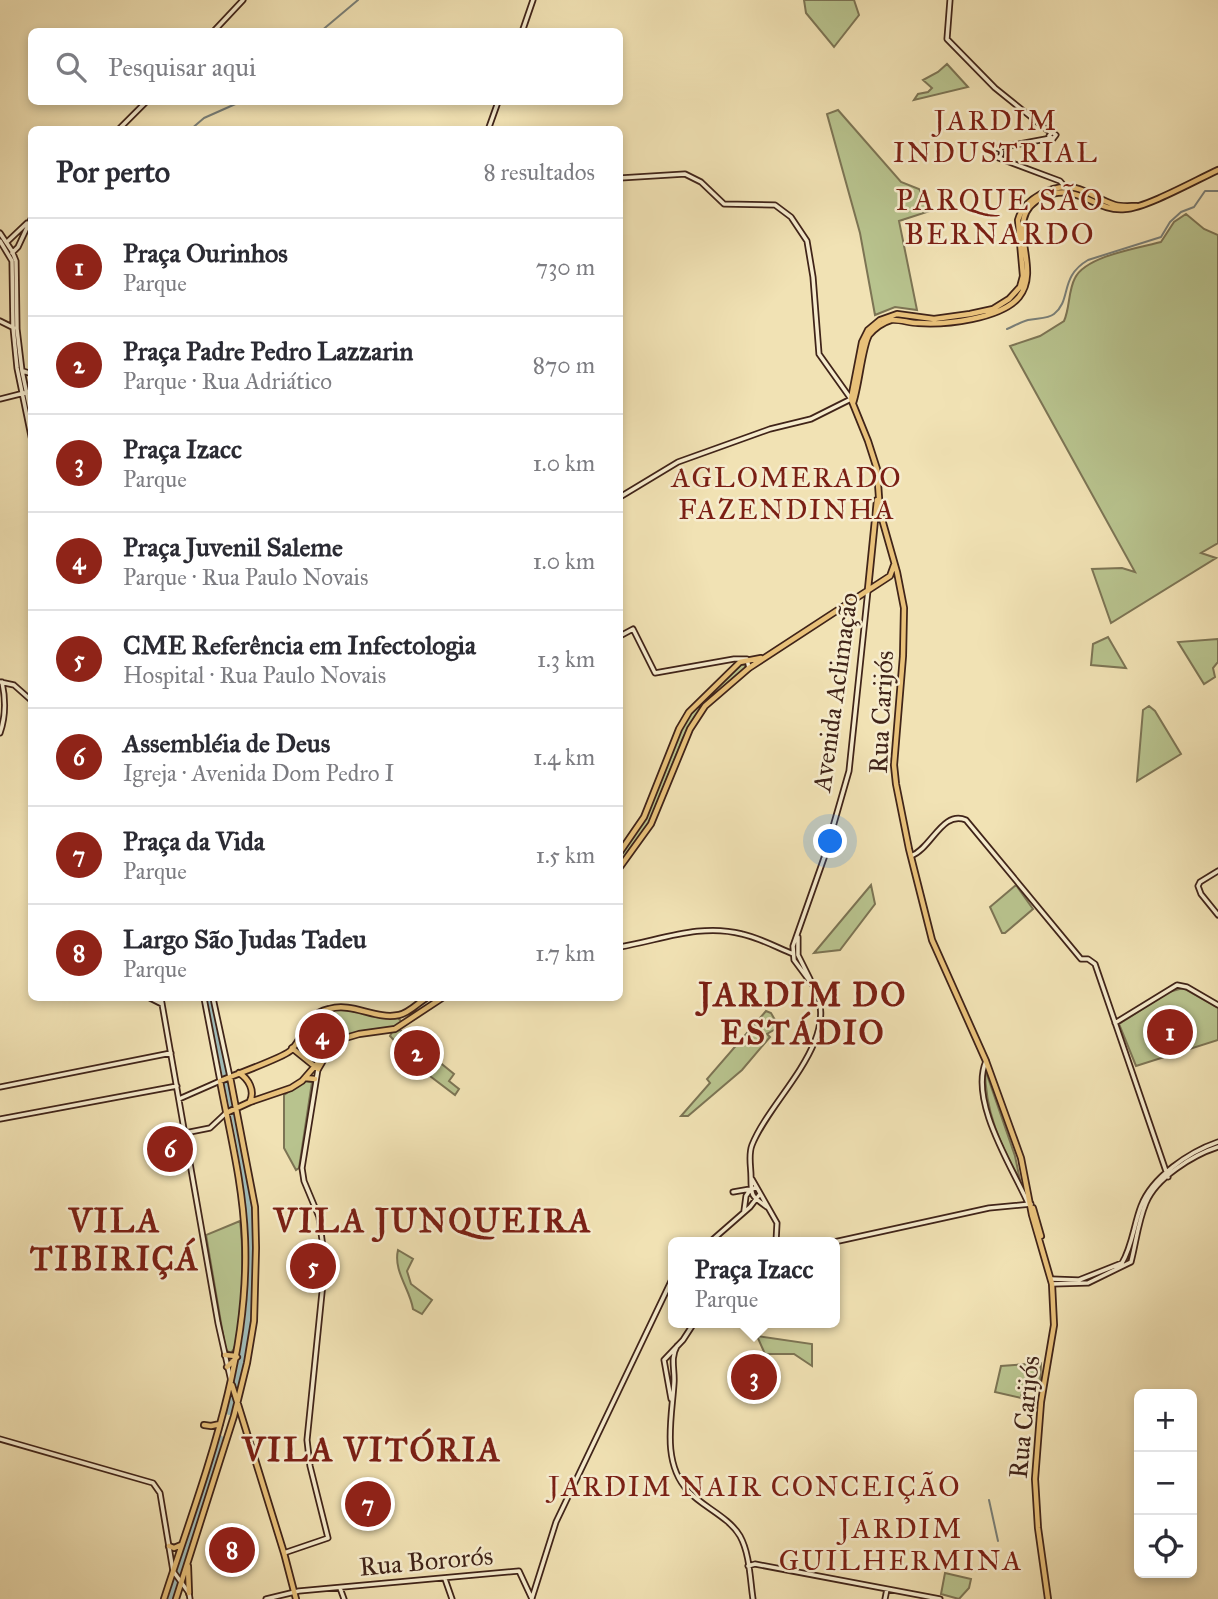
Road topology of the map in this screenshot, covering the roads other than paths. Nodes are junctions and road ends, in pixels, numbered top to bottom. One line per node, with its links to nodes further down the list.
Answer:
1 (243, 0): 4 (street)
2 (533, 0): 5 (street)
3 (950, 0): 10 (street)
4 (217, 28)
5 (523, 28)
6 (143, 105): 8 (street)
7 (497, 105): 9 (street)
8 (122, 126)
9 (489, 126)
10 (1012, 145): 11 (street); 12 (street)
11 (998, 148): 12 (street); 12 (street)
12 (999, 155): 15 (street)
13 (1217, 170): 15 (main road)
14 (623, 177): 30 (street)
15 (1066, 189): 30 (main road)
16 (28, 222): 19 (street)
17 (28, 225): 20 (street)
18 (0, 233): 22 (street)
19 (17, 233): 20 (street); 22 (street)
20 (21, 240): 23 (street)
21 (0, 241): 22 (street)
22 (6, 245): 23 (street)
23 (11, 253): 25 (street)
24 (0, 321): 25 (street)
25 (15, 328): 26 (street)
26 (20, 371): 27 (street); 28 (street)
27 (28, 373)
28 (27, 392): 29 (street)
29 (0, 399)
30 (852, 401): 31 (main road, Rua Carijós); 32 (street)
31 (878, 494): 33 (main road, Rua Carijós); 34 (main road, Avenida Aclimação)
32 (623, 495)
33 (884, 529): 34 (main road); 35 (main road, Rua Carijós)
34 (873, 531): 38 (main road, Avenida Aclimação)
35 (894, 563): 36 (main road); 37 (main road, Rua Carijós)
36 (890, 576): 37 (main road); 38 (main road)
37 (900, 583): 48 (main road, Rua Carijós)
38 (868, 590): 40 (main road); 53 (street, Avenida Aclimação)
39 (623, 634): 41 (street)
40 (765, 657): 43 (main road); 43 (main road)
41 (728, 660): 42 (street); 43 (street)
42 (740, 662): 43 (main road); 47 (main road)
43 (748, 663): 49 (main road)
44 (1, 682): 45 (street); 46 (street)
45 (28, 697)
46 (0, 733)
47 (623, 848)
48 (911, 856): 63 (street); 67 (main road, Rua Carijós)
49 (623, 863)
50 (1218, 871): 51 (street)
51 (1218, 915)
52 (623, 946): 53 (street)
53 (796, 955): 82 (street)
54 (156, 1001): 60 (street)
55 (162, 1001): 60 (street)
56 (205, 1001): 71 (street)
57 (214, 1001): 71 (street)
58 (421, 1001): 62 (main road)
59 (438, 1001): 64 (main road)
60 (162, 1004): 66 (street)
61 (1218, 1005): 63 (street)
62 (399, 1015): 64 (main road); 65 (main road)
63 (1115, 1023): 81 (street)
64 (405, 1024): 68 (main road)
65 (292, 1048): 68 (main road); 69 (main road)
66 (171, 1053): 73 (street); 74 (street)
67 (986, 1061): 88 (main road, Rua Carijós); 88 (street, Rua Carijós)
68 (316, 1068): 70 (main road); 72 (street)
69 (238, 1073): 71 (main road); 76 (main road)
70 (304, 1078): 72 (main road); 76 (main road)
71 (225, 1079): 75 (street); 77 (main road); 77 (main road)
72 (315, 1079): 111 (street)
73 (177, 1086): 75 (street); 78 (street)
74 (0, 1087)
75 (179, 1099): 79 (street)
76 (250, 1102): 77 (main road)
77 (231, 1112): 79 (street); 99 (main road); 102 (main road)
78 (0, 1119)
79 (185, 1133): 98 (street)
80 (1218, 1145): 81 (street)
81 (1167, 1175): 94 (street)
82 (751, 1177): 83 (street); 84 (street)
83 (757, 1188): 84 (street); 86 (street)
84 (750, 1190): 85 (street); 87 (street); 90 (street)
85 (733, 1192)
86 (760, 1194): 87 (street); 89 (street)
87 (755, 1199): 89 (street); 90 (street)
88 (1030, 1204): 93 (street); 94 (main road, Rua Carijós)
89 (767, 1207): 92 (street)
90 (744, 1213): 91 (street)
91 (716, 1237)
92 (776, 1237)
93 (840, 1241)
94 (1051, 1282): 131 (main road, Rua Carijós)
95 (668, 1288): 121 (street)
96 (690, 1328): 97 (street)
97 (677, 1346): 103 (street); 103 (street)
98 (225, 1355): 99 (main road); 100 (street)
99 (237, 1356): 100 (main road); 101 (main road)
100 (227, 1367): 101 (street)
101 (232, 1387): 102 (main road); 106 (main road)
102 (236, 1400): 104 (main road); 105 (main road)
103 (671, 1401): 114 (street)
104 (232, 1422): 105 (main road); 113 (main road)
105 (244, 1422): 111 (main road)
106 (221, 1423): 107 (main road); 109 (main road)
107 (204, 1425)
108 (0, 1439): 110 (street)
109 (181, 1545): 110 (main road); 112 (main road); 115 (main road)
110 (169, 1546): 112 (street)
111 (284, 1552): 119 (main road)
112 (170, 1555): 115 (street)
113 (187, 1561): 115 (main road); 120 (main road)
114 (748, 1566): 118 (street); 128 (street)
115 (177, 1577): 120 (street); 122 (main road); 123 (main road)
116 (445, 1579): 117 (street, Rua Bororós); 121 (street, Rua Bororós); 127 (street)
117 (340, 1588): 119 (street, Rua Bororós); 126 (street)
118 (887, 1589): 129 (street); 130 (street)
119 (294, 1592): 124 (street, Rua Bororós); 125 (main road)
120 (189, 1596)
121 (532, 1598)
122 (164, 1599)
123 (176, 1599)
124 (266, 1599)
125 (296, 1599)
126 (344, 1599)
127 (452, 1599)
128 (753, 1599)
129 (885, 1599)
130 (940, 1599)
131 (1048, 1599)

